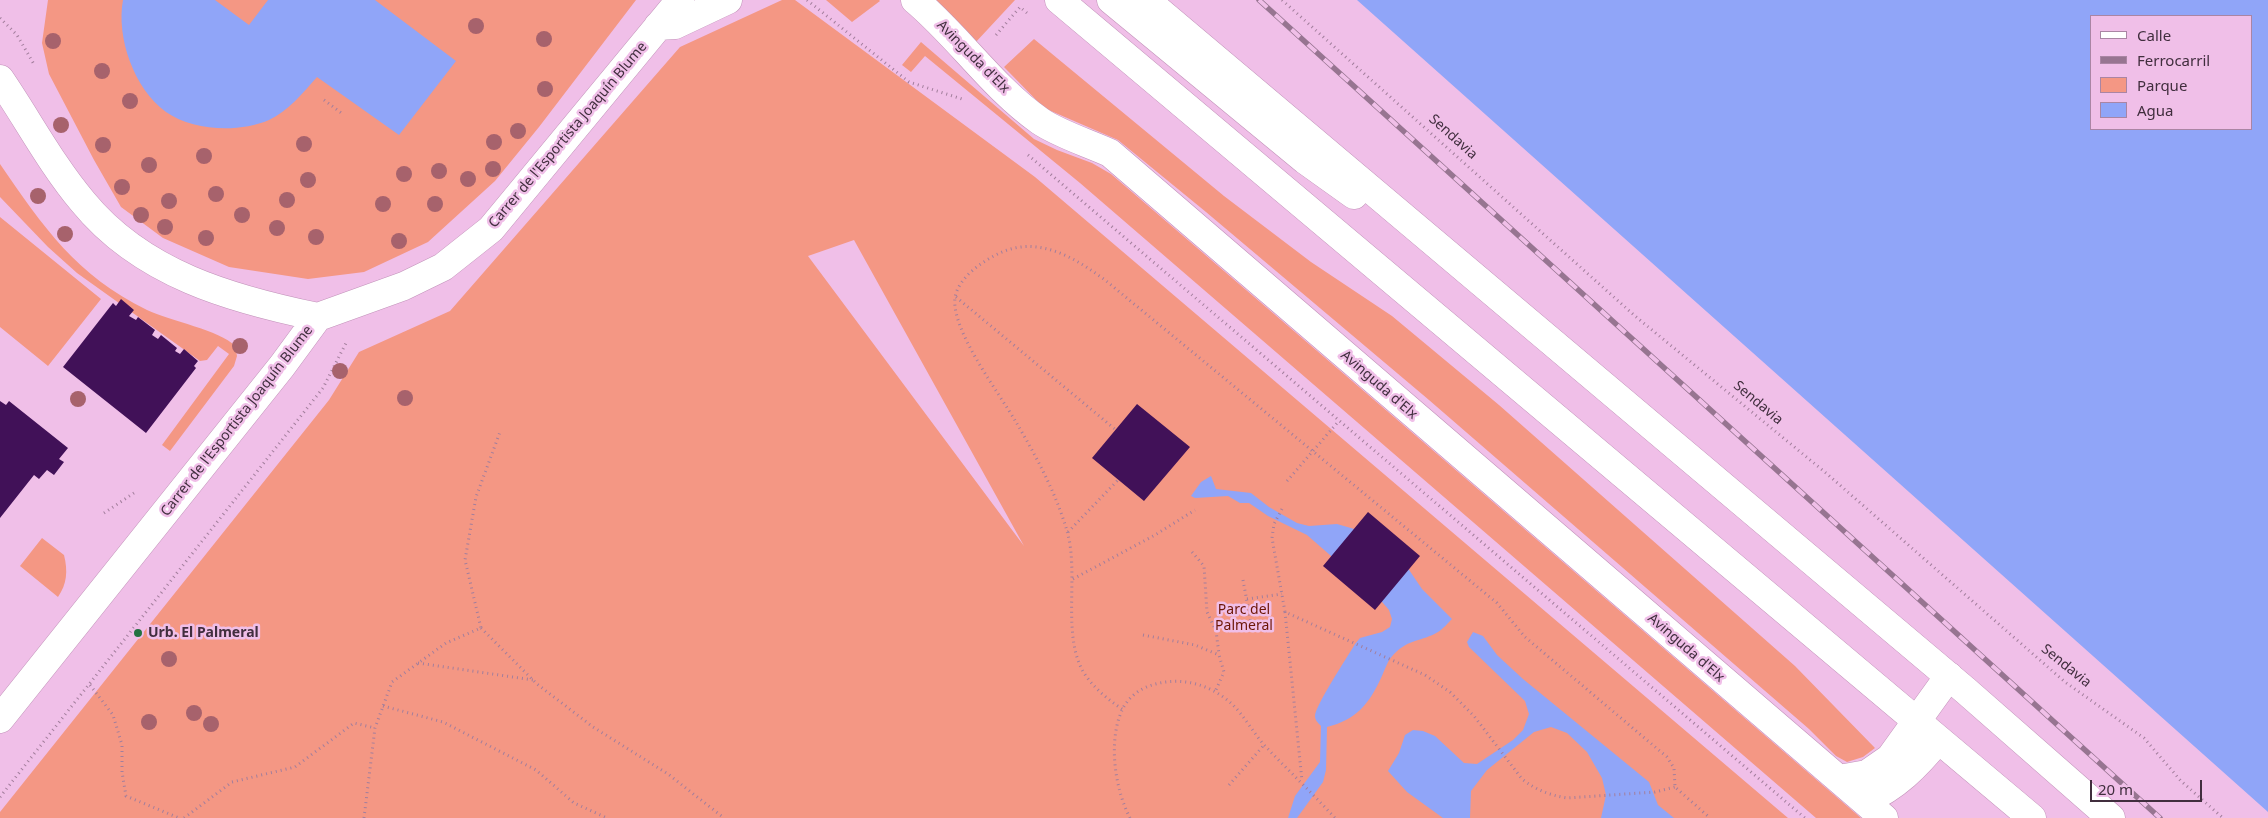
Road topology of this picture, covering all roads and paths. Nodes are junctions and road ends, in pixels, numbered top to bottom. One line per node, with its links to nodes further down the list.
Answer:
1 (680, 0): 10 (main road, Carrer de l'Esportista Joaquín Blume)
2 (728, 0): 10 (main road)
3 (808, 0): 14 (path)
4 (1059, 0): 50 (main road)
5 (1111, 0): 17 (main road)
6 (1146, 0): 17 (main road)
7 (1282, 0): 71 (path, Sendavia)
8 (922, 6): 54 (main road, Avinguda d'Elx)
9 (0, 18): 11 (path)
10 (658, 26): 19 (main road, Carrer de l'Esportista Joaquín Blume)
11 (36, 68)
12 (0, 79): 19 (main road)
13 (324, 100): 15 (path)
14 (968, 104)
15 (344, 115)
16 (1021, 149): 21 (path)
17 (1441, 247): 43 (main road)
18 (955, 296): 22 (path); 24 (path); 31 (path)
19 (318, 316): 49 (main road, Carrer de l'Esportista Joaquín Blume)
20 (348, 339): 45 (path)
21 (1338, 422): 24 (path); 68 (path)
22 (1116, 430)
23 (500, 432): 39 (path)
24 (1312, 453): 26 (path); 57 (path)
25 (1118, 480): 31 (path)
26 (1287, 481)
27 (142, 488): 30 (path)
28 (1282, 509): 35 (path)
29 (1195, 510): 33 (path)
30 (104, 513)
31 (1068, 532): 33 (path)
32 (1192, 552): 41 (path)
33 (1073, 579): 48 (path)
34 (1243, 580): 36 (path)
35 (1282, 594): 36 (path); 37 (path)
36 (1247, 600): 38 (path)
37 (1285, 612): 55 (path); 57 (path)
38 (1251, 623)
39 (481, 628): 42 (path); 44 (path)
40 (1143, 635): 41 (path)
41 (1219, 655): 46 (path)
42 (417, 662): 44 (path); 47 (path)
43 (1949, 676): 50 (main road); 70 (main road)
44 (533, 680): 64 (path)
45 (90, 685): 58 (path); 60 (path)
46 (1215, 692): 48 (path); 53 (path)
47 (383, 706): 51 (path); 63 (path)
48 (1122, 709): 65 (path)
49 (0, 719)
50 (1916, 721): 52 (main road); 54 (main road)
51 (375, 728): 61 (path); 62 (path)
52 (1938, 740): 59 (main road, Avinguda d'Elx); 69 (main road)
53 (1264, 745): 55 (path); 56 (path)
54 (1839, 779): 59 (main road, Avinguda d'Elx)
55 (1302, 782): 66 (path)
56 (1229, 784)
57 (1675, 787): 67 (path)
58 (0, 797)
59 (1874, 810)
60 (179, 818)
61 (184, 818)
62 (364, 818)
63 (607, 818)
64 (724, 818)
65 (1130, 818)
66 (1335, 818)
67 (1710, 818)
68 (1805, 818)
69 (2032, 818)
70 (2111, 818)
71 (2223, 818)

